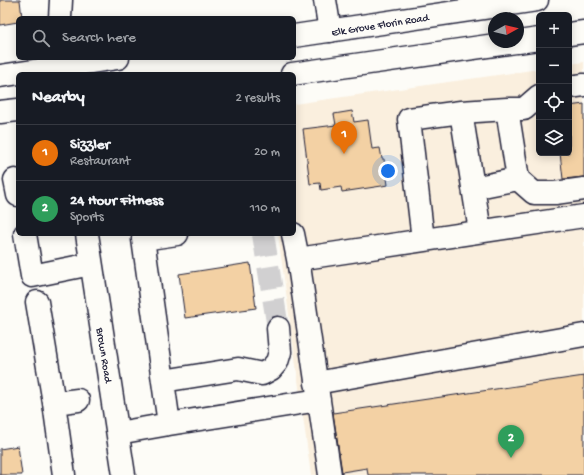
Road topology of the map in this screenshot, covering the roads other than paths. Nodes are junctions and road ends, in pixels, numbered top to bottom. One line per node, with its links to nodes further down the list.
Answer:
1 (61, 0): 5 (main road)
2 (325, 0): 6 (main road)
3 (537, 0): 4 (main road, Elk Grove Florin Road)
4 (479, 4): 6 (main road, Elk Grove Florin Road)
5 (60, 16)
6 (330, 32): 9 (main road, Elk Grove Florin Road)
7 (584, 32): 8 (main road)
8 (572, 34)
9 (296, 36)
10 (536, 39): 11 (main road)
11 (524, 41)
12 (488, 46): 16 (main road)
13 (104, 60): 14 (main road)
14 (64, 66): 15 (main road)
15 (26, 72)
16 (296, 73)
17 (16, 74): 18 (main road)
18 (0, 76)
19 (584, 85): 20 (main road)
20 (572, 87)
21 (536, 99): 22 (main road)
22 (507, 109): 25 (main road); 26 (main road)
23 (16, 110): 24 (main road)
24 (0, 112)
25 (461, 112): 27 (main road); 36 (main road)
26 (518, 179): 27 (main road); 28 (main road)
27 (473, 188): 30 (main road)
28 (584, 189)
29 (584, 216): 30 (main road)
30 (480, 231): 36 (main road)
31 (25, 236): 38 (main road)
32 (87, 236): 38 (main road, Brown Road)
33 (154, 236): 35 (main road)
34 (293, 236): 37 (main road)
35 (143, 237): 42 (main road)
36 (423, 240): 37 (main road)
37 (298, 259): 43 (main road)
38 (91, 264): 47 (main road, Brown Road)
39 (37, 302): 45 (main road)
40 (278, 328): 42 (main road)
41 (584, 335): 43 (main road)
42 (163, 381): 46 (main road)
43 (318, 392): 46 (main road); 50 (main road)
44 (78, 400): 45 (main road)
45 (54, 403): 48 (main road)
46 (169, 424): 47 (main road)
47 (118, 433): 49 (main road, Brown Road)
48 (64, 475)
49 (124, 475)
50 (330, 475)

